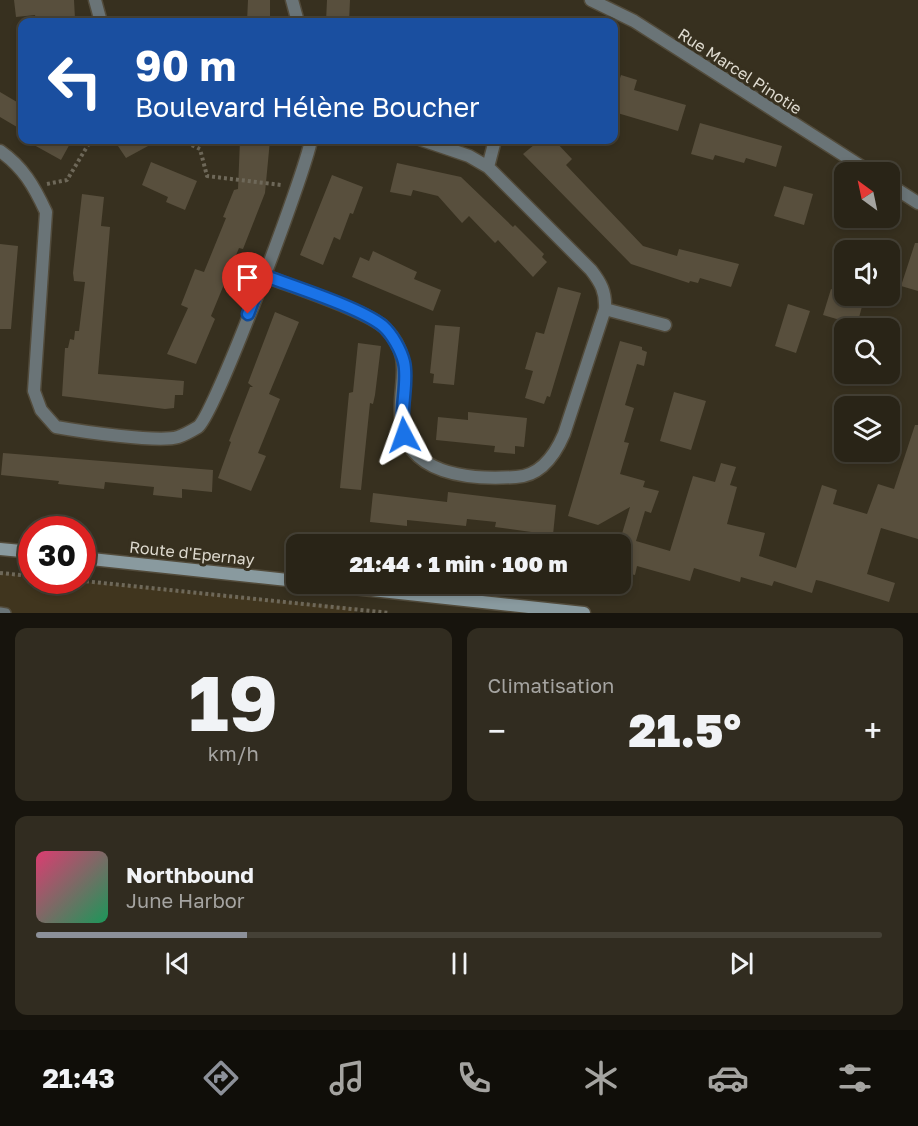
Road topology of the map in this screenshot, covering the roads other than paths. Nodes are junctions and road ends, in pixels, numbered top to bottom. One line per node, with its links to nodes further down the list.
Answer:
1 (95, 0): 4 (street)
2 (292, 0): 5 (street)
3 (591, 0): 10 (street, Rue Marcel Pinotie)
4 (100, 18)
5 (297, 18)
6 (310, 144): 14 (street)
7 (434, 144): 11 (street)
8 (494, 144): 11 (street)
9 (0, 151): 14 (street)
10 (854, 162)
11 (488, 168): 15 (street)
12 (900, 191): 13 (street)
13 (918, 203)
14 (263, 275): 15 (street)
15 (604, 309): 16 (street)
16 (665, 325)
17 (0, 549): 18 (main road)
18 (18, 551)
19 (96, 559): 20 (main road, Route d'Epernay)
20 (286, 580)
21 (408, 594): 24 (main road)
22 (0, 612): 23 (lane)
23 (6, 613)
24 (584, 613)

